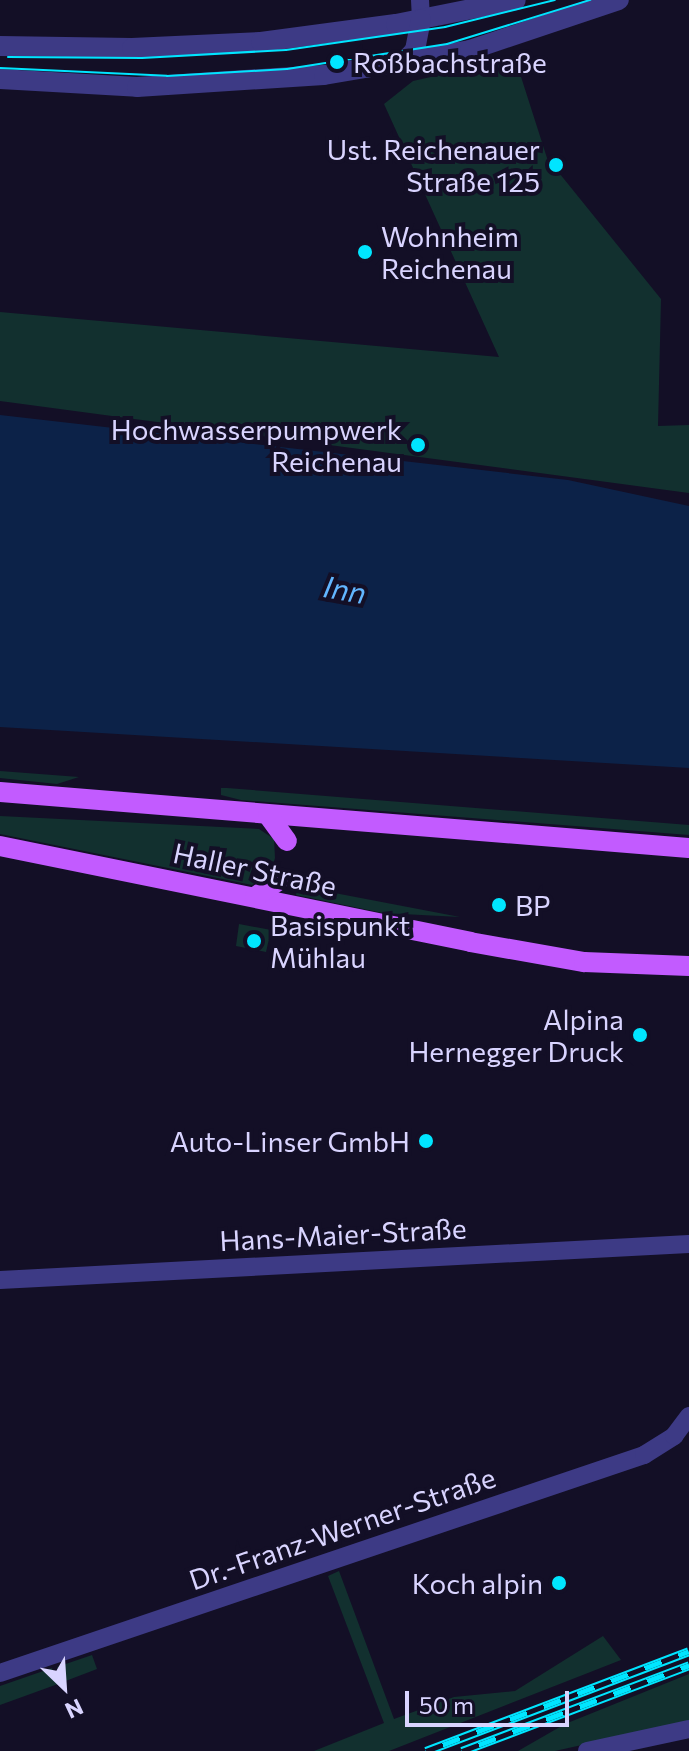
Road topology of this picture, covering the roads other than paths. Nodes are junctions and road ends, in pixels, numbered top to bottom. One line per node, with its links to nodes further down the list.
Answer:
1 (516, 0): 3 (street)
2 (619, 0): 5 (street)
3 (420, 10): 4 (street); 5 (street)
4 (0, 46)
5 (403, 63): 6 (street)
6 (0, 79)
7 (0, 792): 8 (main road, Haller Straße)
8 (268, 815): 9 (main road); 11 (main road, Haller Straße)
9 (287, 841)
10 (0, 846): 13 (main road, Haller Straße)
11 (689, 848)
12 (278, 881): 13 (main road)
13 (255, 897): 14 (main road, Haller Straße)
14 (689, 966)
15 (689, 1244): 16 (street, Hans-Maier-Straße)
16 (0, 1280)
17 (689, 1416): 18 (street, Dr.-Franz-Werner-Straße)
18 (0, 1673)
19 (689, 1729): 20 (street)
20 (587, 1751)

